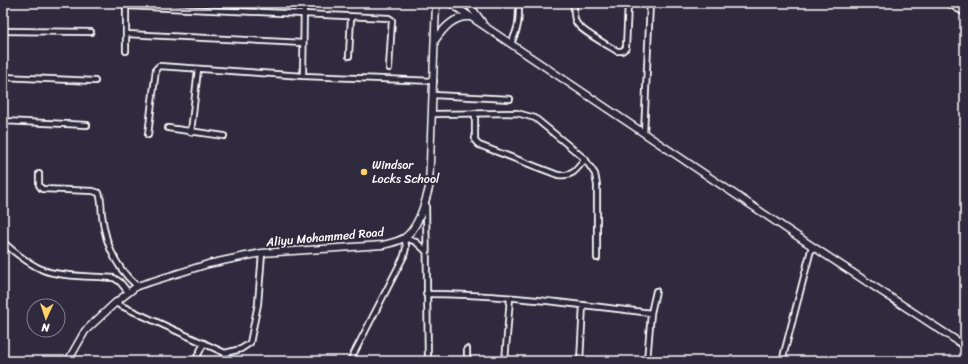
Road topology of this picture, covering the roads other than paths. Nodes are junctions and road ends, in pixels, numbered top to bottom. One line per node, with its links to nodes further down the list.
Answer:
1 (304, 3): 12 (street)
2 (436, 3): 19 (street)
3 (450, 3): 14 (street)
4 (468, 3): 15 (street)
5 (519, 3): 21 (street)
6 (574, 3): 7 (street)
7 (628, 3)
8 (650, 3): 38 (street)
9 (947, 3): 11 (street)
10 (126, 4): 12 (street); 18 (street)
11 (965, 13)
12 (304, 14): 13 (street); 20 (street)
13 (351, 17): 23 (street); 24 (street)
14 (471, 17): 15 (street); 19 (street)
15 (486, 26): 21 (street)
16 (3, 31): 17 (street)
17 (91, 32)
18 (126, 34): 20 (street); 22 (street)
19 (436, 39): 29 (street)
20 (303, 43): 27 (street)
21 (511, 43): 38 (street)
22 (126, 52)
23 (349, 56)
24 (389, 68)
25 (198, 69): 27 (street); 37 (street); 39 (street)
26 (3, 76): 28 (street)
27 (303, 76): 29 (street)
28 (95, 81)
29 (434, 81): 30 (street)
30 (433, 95): 31 (street); 32 (street)
31 (510, 99)
32 (433, 114): 33 (street); 43 (street)
33 (475, 114): 41 (street); 41 (street)
34 (3, 121): 35 (street)
35 (87, 125)
36 (168, 128): 37 (street)
37 (191, 132): 40 (street)
38 (644, 132): 46 (street)
39 (148, 135)
40 (224, 136)
41 (585, 160): 49 (street)
42 (39, 174): 50 (street)
43 (426, 202): 44 (street); 47 (street)
44 (405, 238): 47 (street); 48 (street, Aliyu Mohammed Road); 63 (street)
45 (3, 242): 52 (street)
46 (812, 246): 59 (street); 69 (street)
47 (426, 251): 53 (street)
48 (262, 253): 50 (street, Aliyu Mohammed Road); 58 (street)
49 (597, 258)
50 (137, 286): 52 (street, Aliyu Mohammed Road)
51 (656, 291): 57 (street)
52 (128, 292): 55 (street, Aliyu Mohammed Road)
53 (426, 294): 54 (street); 64 (street)
54 (510, 298): 56 (street); 66 (street)
55 (115, 303): 58 (street); 61 (street, Aliyu Mohammed Road)
56 (584, 305): 57 (street); 67 (street)
57 (651, 313): 68 (street)
58 (204, 343): 62 (street)
59 (965, 346)
60 (467, 349): 65 (street)
61 (68, 361)
62 (195, 361)
63 (351, 361)
64 (428, 361)
65 (467, 361)
66 (505, 361)
67 (580, 361)
68 (647, 361)
69 (782, 361)

